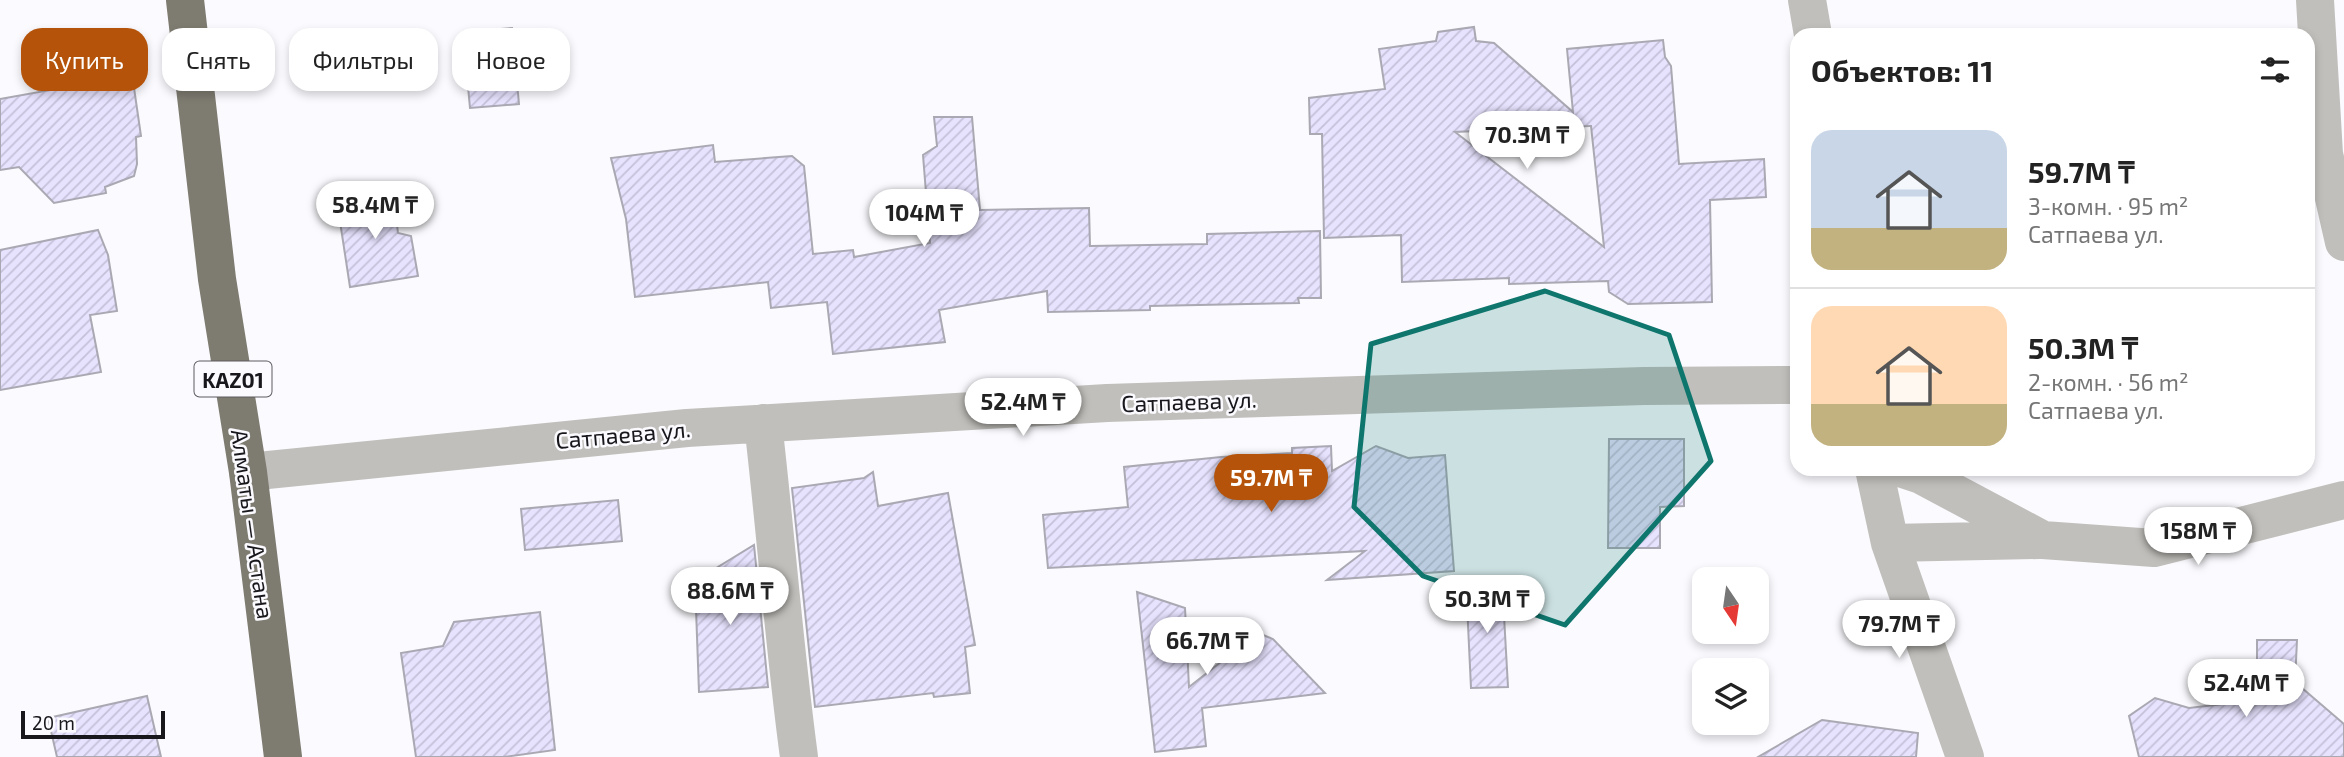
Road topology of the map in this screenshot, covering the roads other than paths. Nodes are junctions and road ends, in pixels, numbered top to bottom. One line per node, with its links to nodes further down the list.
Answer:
1 (185, 0): 8 (highway, Алматы — Астана / KАZ01)
2 (1807, 0): 4 (street)
3 (2325, 10): 5 (street)
4 (1812, 28)
5 (2344, 242)
6 (1790, 385): 7 (street, Сатпаева ул.)
7 (763, 424): 8 (street, Сатпаева ул.); 15 (street)
8 (248, 472): 14 (highway, Алматы — Астана / KАZ01)
9 (1876, 476): 13 (street)
10 (1922, 476): 12 (street)
11 (2344, 500): 12 (street)
12 (2042, 540): 13 (street)
13 (1891, 543): 16 (street)
14 (283, 757)
15 (799, 757)
16 (1965, 757)

